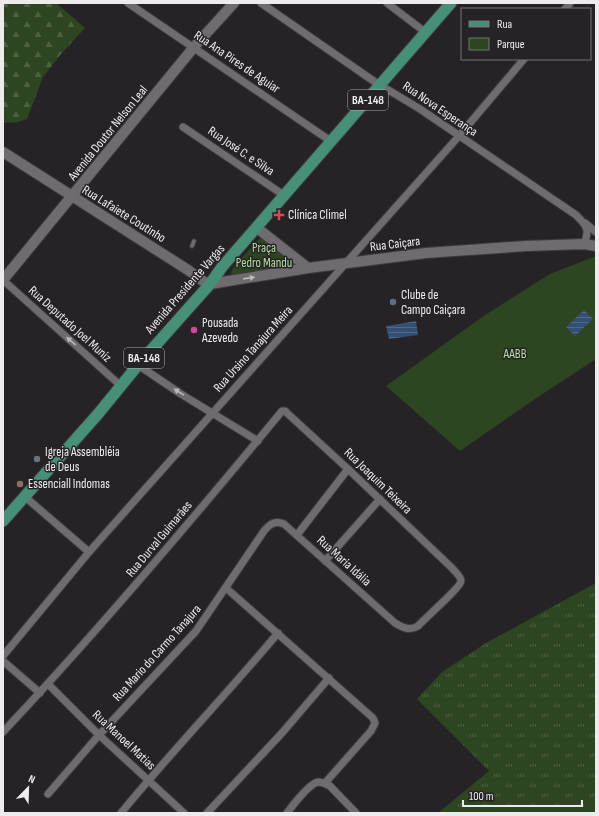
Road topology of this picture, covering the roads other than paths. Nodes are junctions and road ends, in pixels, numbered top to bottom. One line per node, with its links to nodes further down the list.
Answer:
1 (128, 3): 7 (street, Rua Ana Pires de Aguiar)
2 (234, 3): 7 (street, Avenida Doutor Nelson Leal)
3 (261, 3): 9 (street, Rua Nova Esperança)
4 (387, 3): 6 (street)
5 (451, 3): 6 (main road, Avenida Presidente Vargas / BA-148)
6 (425, 32): 9 (main road, Avenida Presidente Vargas / BA-148)
7 (194, 47): 12 (street, Rua Ana Pires de Aguiar); 15 (street, Avenida Doutor Nelson Leal)
8 (523, 60): 11 (street, Rua Ursino Tanajura Meira)
9 (380, 85): 11 (street, Rua Nova Esperança); 12 (main road, Avenida Presidente Vargas / BA-148)
10 (183, 127): 14 (street, Rua José C. e Silva)
11 (459, 136): 16 (street, Rua Nova Esperança); 23 (street, Rua Ursino Tanajura Meira)
12 (332, 142): 14 (main road, Avenida Presidente Vargas / BA-148)
13 (3, 152): 15 (street, Rua Lafaiete Coutinho)
14 (285, 196): 17 (main road, Avenida Presidente Vargas / BA-148)
15 (72, 197): 25 (street, Avenida Doutor Nelson Leal); 26 (street, Rua Lafaiete Coutinho)
16 (583, 222): 18 (street, Rua Nova Esperança); 20 (street)
17 (257, 228): 24 (street); 26 (main road, Avenida Presidente Vargas / BA-148)
18 (596, 232)
19 (194, 241): 21 (lane)
20 (584, 244): 22 (street, Rua Caiçara); 23 (street, Rua Caiçara)
21 (192, 246)
22 (596, 246)
23 (344, 264): 24 (street, Rua Caiçara); 29 (street, Rua Ursino Tanajura Meira)
24 (308, 268): 26 (street, Rua Caiçara, one-way to 24)
25 (3, 280): 28 (street, Rua Deputado Joel Muniz, one-way to 25)
26 (210, 284): 27 (main road, Avenida Presidente Vargas / BA-148)
27 (138, 366): 28 (main road, Avenida Presidente Vargas / BA-148); 29 (street, one-way to 27)
28 (121, 386): 33 (main road, Avenida Presidente Vargas / BA-148)
29 (212, 413): 31 (street); 38 (street, Rua Ursino Tanajura Meira)
30 (287, 413): 31 (street, Rua Durval Guimarães); 32 (street, Rua Joaquim Teixeira)
31 (258, 441): 46 (street, Rua Durval Guimarães)
32 (348, 469): 34 (street, Rua Joaquim Teixeira); 37 (street)
33 (24, 496): 35 (main road, Avenida Presidente Vargas / BA-148); 38 (street)
34 (380, 499): 39 (street); 41 (street, Rua Joaquim Teixeira)
35 (3, 521)
36 (275, 522): 37 (street, Rua Maria Idália); 40 (street, Rua Mario do Carmo Tanajura)
37 (297, 535): 39 (street, Rua Maria Idália)
38 (89, 552): 43 (street, Rua Ursino Tanajura Meira)
39 (325, 561): 41 (street, Rua Maria Idália)
40 (226, 588): 42 (street); 49 (street, Rua Mario do Carmo Tanajura)
41 (395, 623)
42 (278, 633): 45 (street); 50 (street)
43 (3, 656)
44 (3, 661): 47 (street)
45 (329, 678): 51 (street); 55 (street)
46 (48, 684): 47 (street, Rua Durval Guimarães); 49 (street, Rua Manoel Matias)
47 (37, 691): 48 (street, Rua Durval Guimarães)
48 (3, 732)
49 (99, 735): 50 (street, Rua Manoel Matias); 52 (street, Rua Mario do Carmo Tanajura)
50 (148, 780): 53 (street); 54 (street, Rua Manoel Matias)
51 (325, 783): 56 (street); 57 (street)
52 (48, 794)
53 (121, 813)
54 (184, 813)
55 (207, 813)
56 (286, 813)
57 (356, 813)

